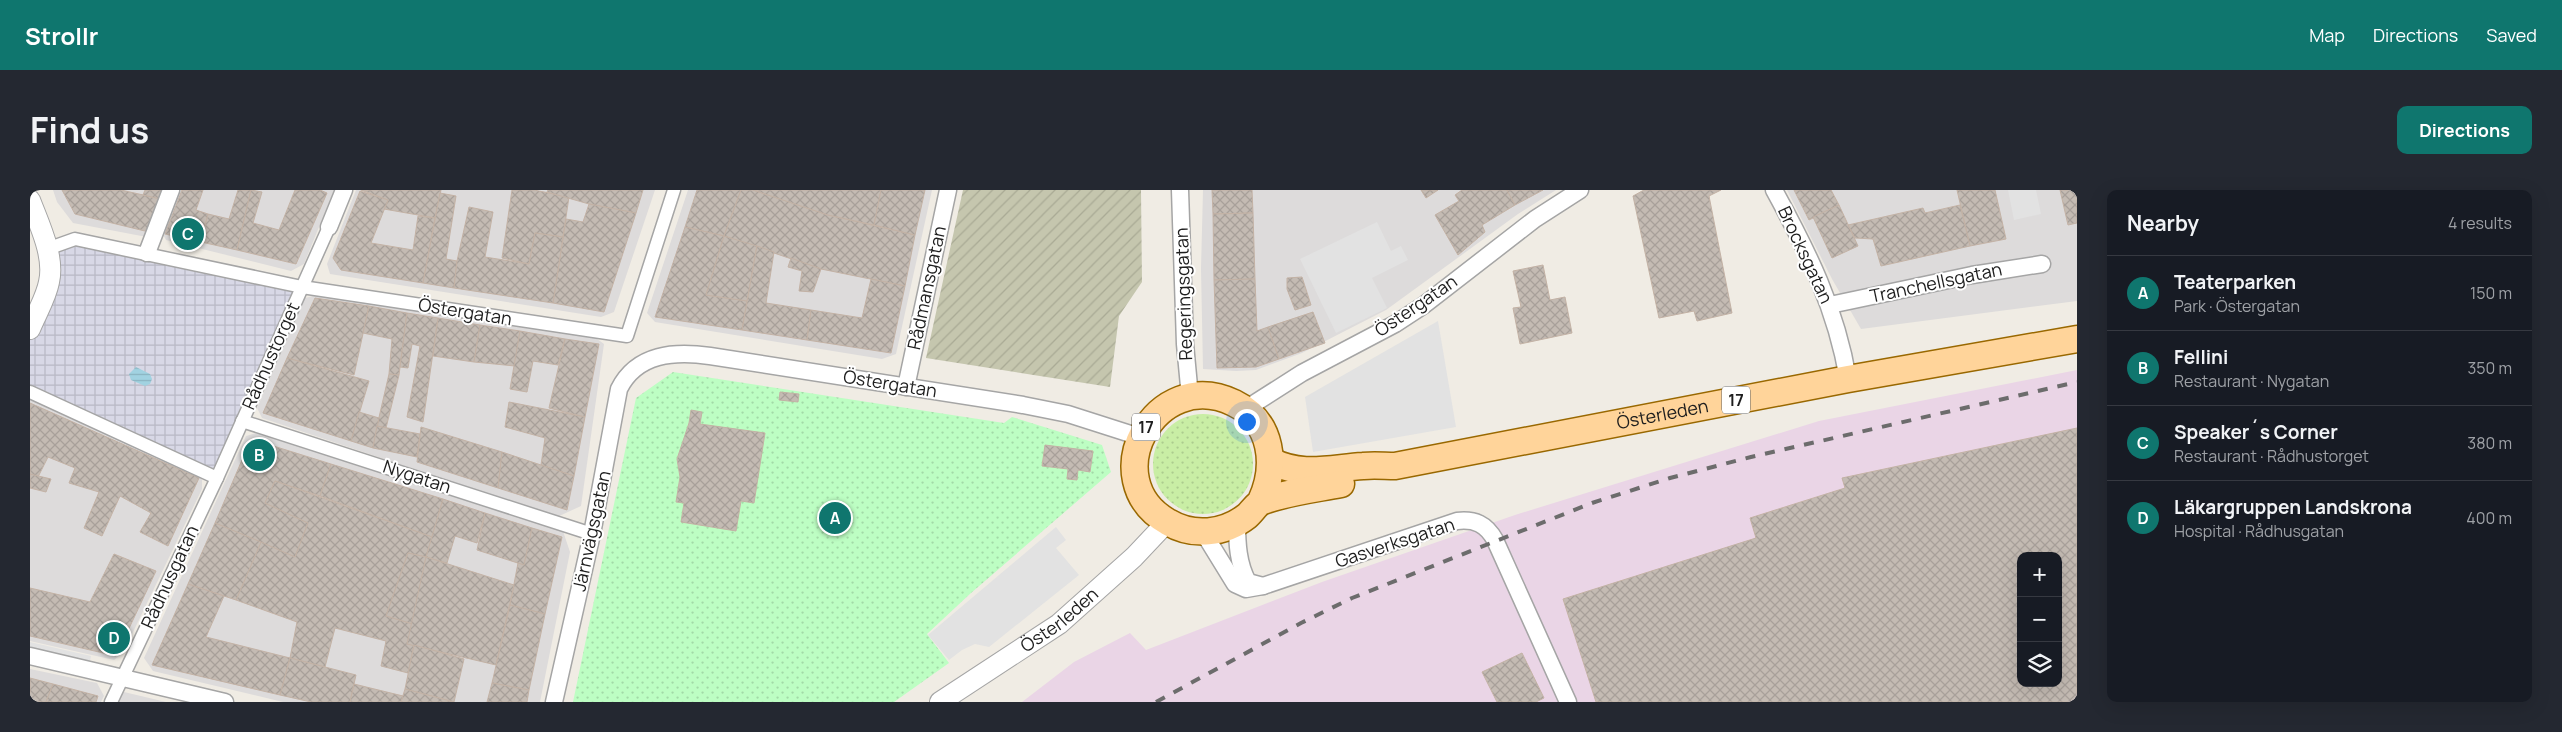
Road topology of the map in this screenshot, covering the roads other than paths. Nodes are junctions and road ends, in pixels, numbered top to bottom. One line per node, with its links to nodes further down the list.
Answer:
1 (171, 190): 11 (street)
2 (344, 190): 9 (street)
3 (674, 190): 13 (street, Östergatan)
4 (948, 190): 19 (street, Rådmansgatan)
5 (1180, 190): 21 (street, Regeringsgatan)
6 (1580, 190): 22 (street, Östergatan)
7 (1774, 190): 14 (street, Brocksgatan)
8 (30, 200): 10 (street)
9 (329, 227): 13 (street)
10 (47, 249): 11 (street, Rådhustorget); 15 (street)
11 (147, 253): 13 (street, Rådhustorget)
12 (2042, 264): 14 (street, Tranchellsgatan)
13 (302, 287): 23 (street, Rådhustorget)
14 (1830, 305): 18 (street, Brocksgatan)
15 (30, 329)
16 (2077, 339): 18 (main road, Österleden / 17)
17 (638, 366): 19 (street, Östergatan); 32 (street, Järnvägsgatan)
18 (1848, 379): 26 (main road, Österleden / 17)
19 (906, 387): 24 (street, Östergatan)
20 (30, 392): 27 (street)
21 (1190, 397): 22 (main road, 17); 24 (main road, 17)
22 (1244, 410): 25 (main road, 17)
23 (242, 420): 27 (street, Rådhustorget); 32 (street, Nygatan)
24 (1140, 437): 29 (main road, 17)
25 (1271, 461): 26 (main road, Österleden / 17); 28 (main road, 17)
26 (1395, 466): 28 (main road, Österleden / 17)
27 (217, 478): 35 (street, Rådhusgatan)
28 (1261, 501): 30 (main road, 17)
29 (1167, 522): 31 (main road, 17); 39 (street, Österleden)
30 (1237, 523): 31 (main road, 17); 33 (street)
31 (1203, 532): 33 (street, Gasverksgatan)
32 (592, 534): 38 (street, Järnvägsgatan)
33 (1263, 586): 40 (street, Gasverksgatan)
34 (30, 656): 35 (street)
35 (123, 677): 36 (street, Rådhusgatan); 37 (street)
36 (110, 702)
37 (225, 702)
38 (554, 702)
39 (940, 702)
40 (1568, 702)

